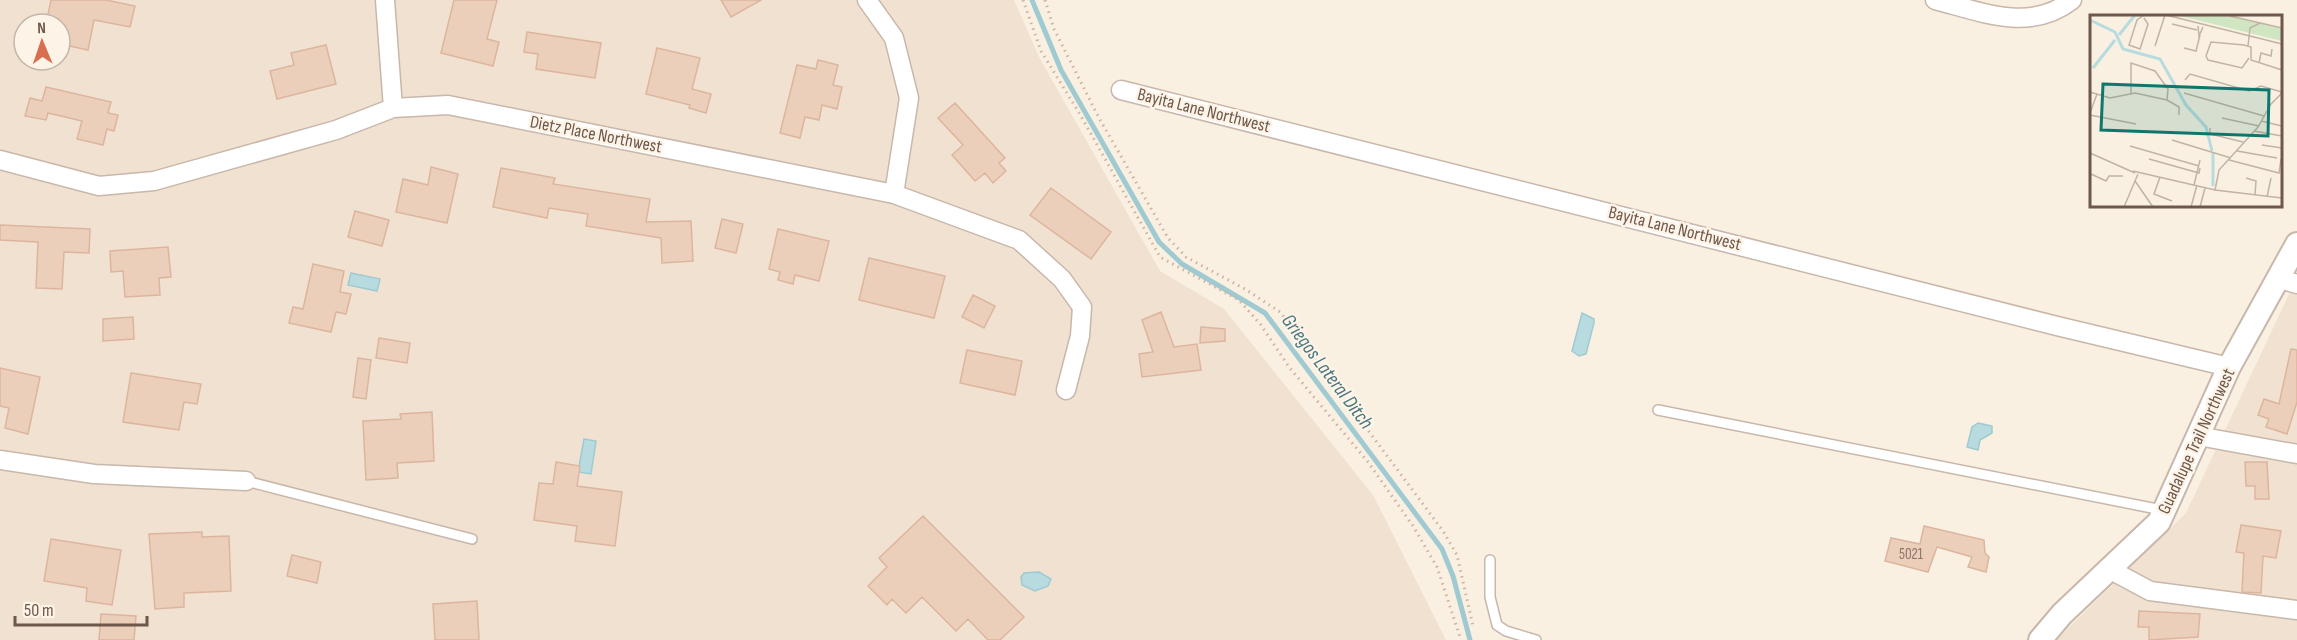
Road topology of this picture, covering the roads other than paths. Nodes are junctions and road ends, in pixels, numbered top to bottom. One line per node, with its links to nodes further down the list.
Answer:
1 (385, 0): 6 (street)
2 (867, 0): 8 (street)
3 (1935, 0): 4 (street)
4 (2072, 0)
5 (1121, 90): 11 (street, Bayita Lane Northwest)
6 (393, 108): 7 (street, Dietz Place Northwest); 8 (street, Dietz Place Northwest)
7 (0, 160)
8 (894, 194): 12 (street, Dietz Place Northwest)
9 (2297, 244): 10 (street, Guadalupe Trail Northwest)
10 (2289, 281): 11 (street, Guadalupe Trail Northwest)
11 (2229, 367): 14 (street, Guadalupe Trail Northwest)
12 (1066, 390)
13 (1658, 410): 18 (lane)
14 (2198, 436): 15 (street); 18 (street, Guadalupe Trail Northwest)
15 (2297, 454)
16 (0, 460): 17 (street)
17 (246, 481): 19 (lane)
18 (2165, 510): 21 (street, Guadalupe Trail Northwest)
19 (472, 539)
20 (1490, 560): 23 (lane)
21 (2109, 569): 22 (street); 24 (street, Guadalupe Trail Northwest)
22 (2297, 610)
23 (1536, 640)
24 (2040, 640)

